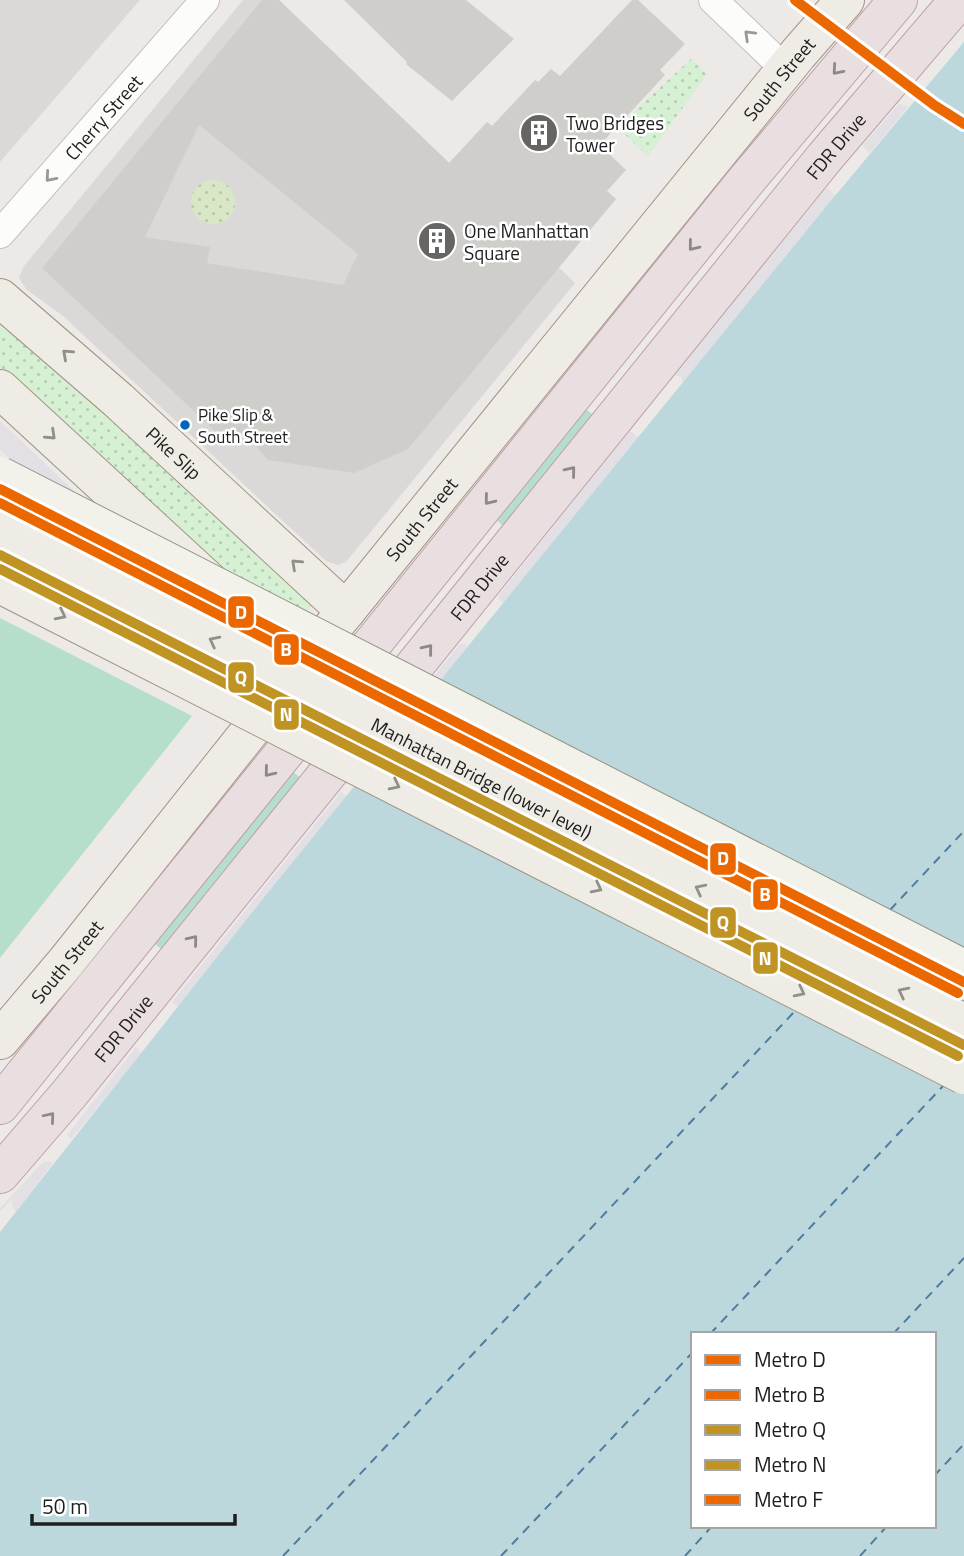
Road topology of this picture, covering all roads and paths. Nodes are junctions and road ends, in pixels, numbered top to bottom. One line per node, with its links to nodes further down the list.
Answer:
1 (205, 0): 7 (street, Cherry Street, one-way to 7)
2 (713, 0): 6 (street, one-way to 2)
3 (845, 0): 6 (main road, South Street)
4 (898, 0): 19 (highway, one-way to 19, bridge)
5 (958, 0): 20 (highway, FDR Drive, one-way to 5, bridge)
6 (786, 70): 13 (main road, South Street)
7 (0, 234)
8 (0, 298): 13 (main road, Pike Slip, one-way to 8)
9 (0, 389): 14 (main road, one-way to 14)
10 (0, 476): 15 (main road, bridge)
11 (0, 532): 16 (main road, Manhattan Bridge (lower level), one-way to 11, bridge)
12 (0, 584): 18 (main road, one-way to 18, bridge)
13 (346, 611): 14 (main road, South Street)
14 (302, 667): 17 (main road, South Street)
15 (964, 969)
16 (964, 1023)
17 (0, 1040)
18 (964, 1075)
19 (0, 1105)
20 (2, 1173)

